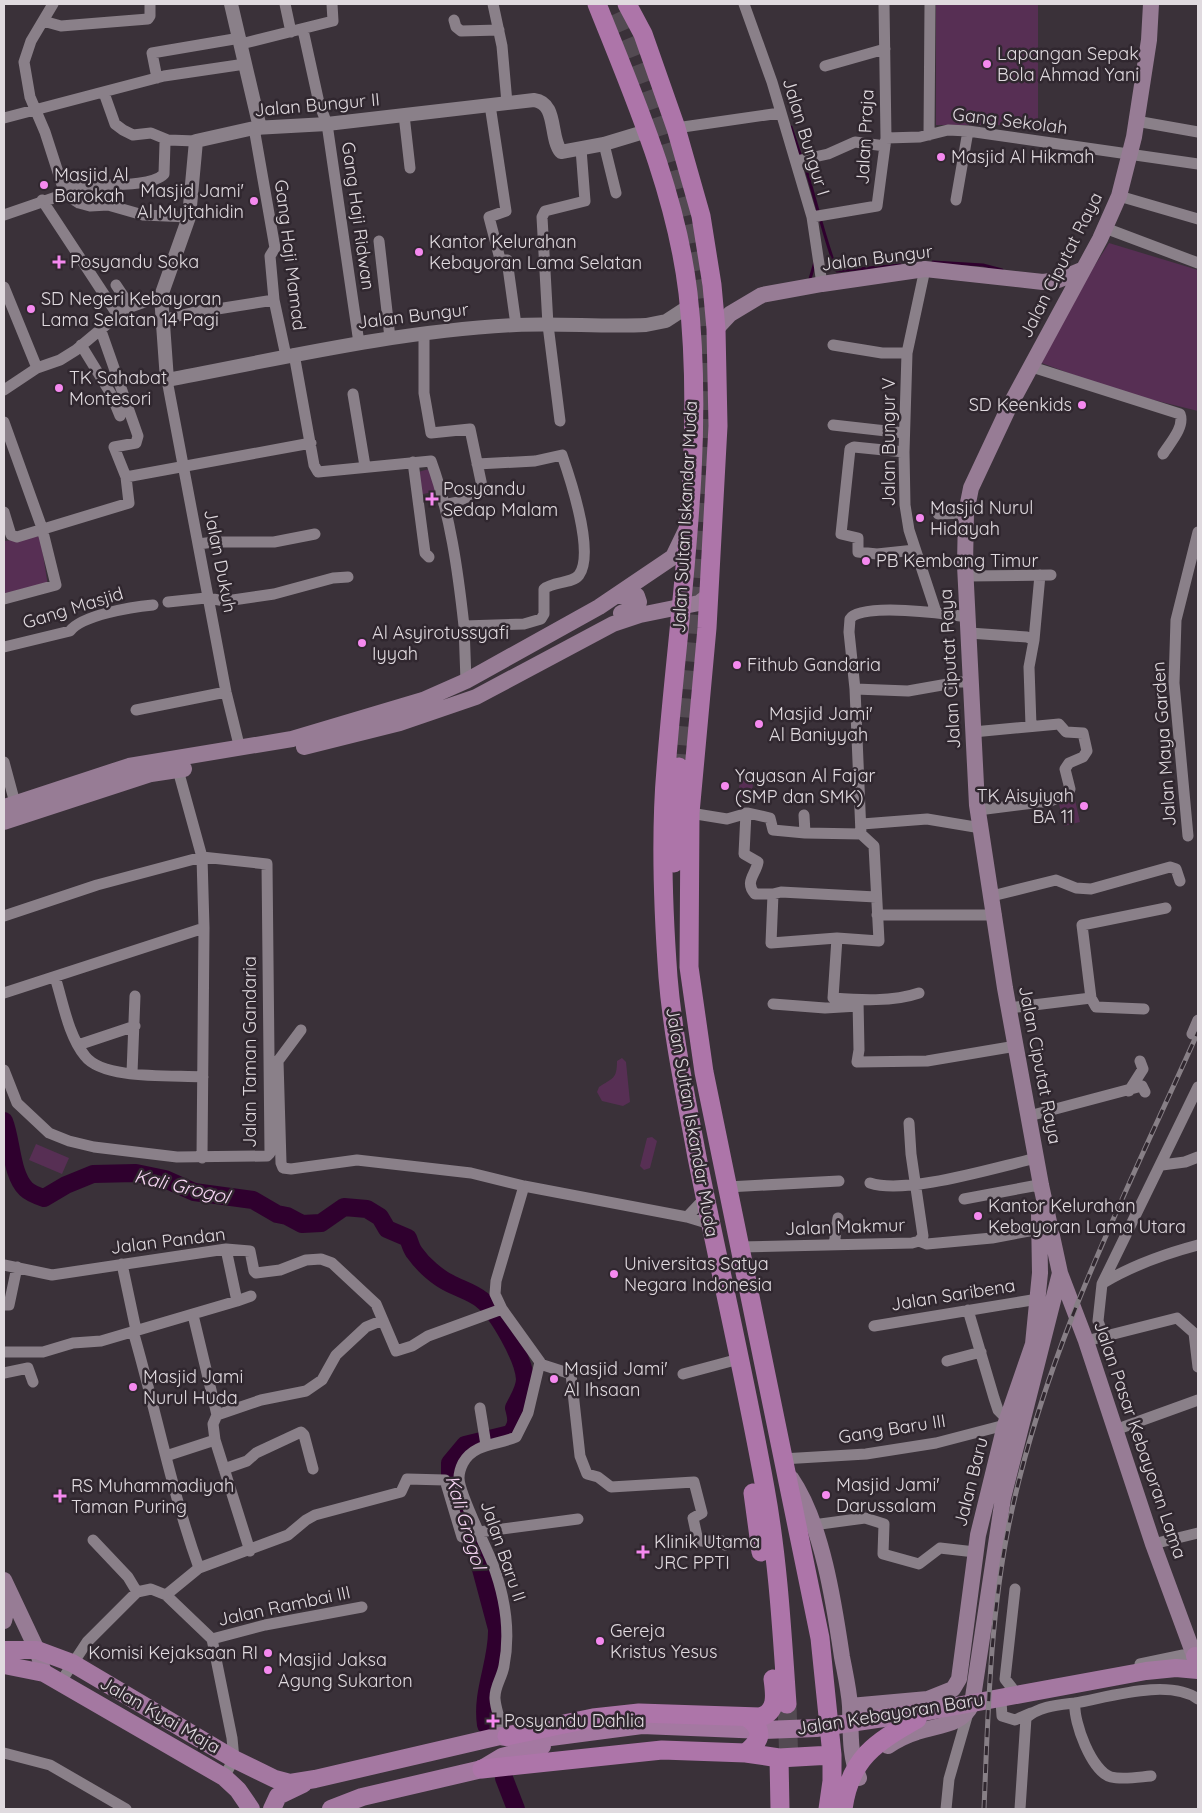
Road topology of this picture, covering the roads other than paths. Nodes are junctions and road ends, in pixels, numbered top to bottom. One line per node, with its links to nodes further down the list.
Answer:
1 (53, 4): 14 (street)
2 (150, 4): 14 (street)
3 (231, 4): 18 (street)
4 (285, 4): 17 (street)
5 (332, 4): 15 (street)
6 (493, 4): 16 (street)
7 (597, 4): 34 (highway, Jalan Sultan Iskandar Muda)
8 (744, 4): 27 (street, Jalan Bungur I)
9 (884, 4): 19 (street, Jalan Praja)
10 (930, 4): 37 (street)
11 (1151, 4): 30 (main road, Jalan Ciputat Raya)
12 (618, 6): 33 (highway, Jalan Sultan Iskandar Muda)
13 (454, 20): 16 (street)
14 (43, 21): 26 (street)
15 (303, 30): 17 (street); 31 (street, Gang Haji Ridwan)
16 (499, 30): 24 (street)
17 (291, 32): 18 (street)
18 (241, 41): 20 (street); 22 (street)
19 (885, 49): 21 (street); 40 (street, Jalan Praja)
20 (245, 64): 22 (street); 32 (street)
21 (825, 66)
22 (157, 78): 23 (street)
23 (104, 93): 26 (street); 38 (street)
24 (508, 103): 25 (street, Jalan Bungur II); 42 (street, Jalan Bungur II)
25 (490, 105): 28 (street, Jalan Bungur II); 72 (street)
26 (36, 110): 29 (street); 47 (street)
27 (780, 113): 33 (street); 44 (street, Jalan Bungur I)
28 (404, 115): 31 (street, Jalan Bungur II); 46 (street)
29 (4, 118)
30 (1136, 121): 36 (street); 43 (main road, Jalan Ciputat Raya)
31 (327, 124): 32 (street, Jalan Bungur II); 79 (street, Gang Haji Ridwan)
32 (257, 128): 39 (street, Jalan Bungur II); 67 (street, Gang Haji Mamad)
33 (676, 128): 63 (highway, Jalan Sultan Iskandar Muda)
34 (647, 131): 41 (street, Jalan Bungur II); 66 (highway, Jalan Sultan Iskandar Muda)
35 (968, 131): 37 (street, Gang Sekolah); 43 (street, Gang Sekolah); 51 (street)
36 (1198, 132)
37 (929, 135): 40 (street, Gang Sekolah)
38 (168, 140): 39 (street); 47 (street)
39 (196, 141): 53 (street)
40 (886, 142): 44 (street, Gang Sekolah); 54 (street, Jalan Praja)
41 (604, 144): 42 (street, Jalan Bungur II); 48 (street)
42 (581, 148): 73 (street)
43 (1130, 154): 45 (street, Gang Sekolah); 49 (main road, Jalan Ciputat Raya)
44 (796, 161): 54 (street, Jalan Bungur I)
45 (1198, 164)
46 (410, 168)
47 (64, 191): 50 (street); 53 (street)
48 (616, 193)
49 (1119, 196): 55 (street); 56 (main road, Jalan Ciputat Raya)
50 (42, 200): 52 (street); 69 (street)
51 (956, 200)
52 (4, 215)
53 (189, 217): 65 (street)
54 (812, 217): 61 (street, Jalan Bungur I)
55 (1198, 219)
56 (1105, 228): 58 (street); 60 (main road, Jalan Ciputat Raya)
57 (379, 241): 78 (street)
58 (1198, 263)
59 (925, 270): 60 (main road, Jalan Bungur); 61 (main road, Jalan Bungur); 82 (street, Jalan Bungur V)
60 (1082, 270): 84 (main road, Jalan Ciputat Raya)
61 (822, 284): 75 (main road, Jalan Bungur)
62 (116, 285): 68 (street)
63 (712, 285): 66 (highway); 75 (highway, Jalan Sultan Iskandar Muda)
64 (4, 287): 85 (street)
65 (161, 296): 68 (street); 70 (street)
66 (688, 298): 71 (street, Jalan Bungur); 77 (highway, Jalan Sultan Iskandar Muda)
67 (274, 300): 70 (street); 83 (street, Gang Haji Mamad)
68 (130, 306): 69 (street)
69 (117, 314): 74 (street)
70 (162, 320): 86 (street)
71 (666, 321): 73 (street, Jalan Bungur); 77 (street)
72 (516, 325): 73 (street, Jalan Bungur); 76 (street, Jalan Bungur)
73 (548, 325): 90 (street)
74 (100, 328): 80 (street); 101 (street)
75 (716, 332): 77 (highway); 117 (highway, Jalan Sultan Iskandar Muda)
76 (424, 335): 78 (street, Jalan Bungur); 98 (street)
77 (691, 335): 107 (highway, Jalan Sultan Iskandar Muda)
78 (390, 338): 79 (street, Jalan Bungur)
79 (359, 343): 83 (street, Jalan Bungur)
80 (80, 345): 85 (street); 89 (street)
81 (833, 346): 82 (street)
82 (907, 353): 93 (street, Jalan Bungur V)
83 (290, 355): 86 (street, Jalan Bungur); 94 (street, Gang Haji Mamad)
84 (1032, 367): 96 (street); 105 (main road, Jalan Ciputat Raya)
85 (37, 368): 87 (street)
86 (168, 380): 99 (street, Jalan Dukuh)
87 (4, 390)
88 (352, 394): 100 (street)
89 (120, 416)
90 (560, 421)
91 (4, 422): 108 (street)
92 (833, 425): 93 (street)
93 (904, 434): 95 (street, Jalan Bungur V)
94 (310, 443): 99 (street); 100 (street, Gang Haji Mamad)
95 (904, 452): 112 (street, Jalan Bungur V); 112 (street)
96 (1163, 454)
97 (413, 462): 100 (street); 103 (street); 113 (street)
98 (477, 464): 102 (street); 125 (street)
99 (184, 465): 101 (street); 111 (street, Jalan Dukuh)
100 (365, 466)
101 (126, 477): 108 (street)
102 (483, 491): 103 (street)
103 (443, 504): 125 (street)
104 (4, 512): 108 (street)
105 (966, 513): 106 (street); 114 (main road, Jalan Ciputat Raya)
106 (938, 514)
107 (687, 526): 116 (main road); 122 (highway, Jalan Sultan Iskandar Muda)
108 (42, 528): 119 (street)
109 (1198, 532): 152 (street, Jalan Maya Garden)
110 (315, 534): 111 (street)
111 (198, 544): 118 (street, Jalan Dukuh)
112 (915, 550): 123 (street, Jalan Bungur V)
113 (429, 557)
114 (966, 576): 124 (main road, Jalan Ciputat Raya); 129 (street)
115 (348, 577): 118 (street)
116 (616, 596): 128 (main road); 131 (main road)
117 (708, 596): 122 (main road); 127 (highway, Jalan Sultan Iskandar Muda)
118 (210, 598): 120 (street); 134 (street, Jalan Dukuh)
119 (4, 599)
120 (168, 602)
121 (153, 605): 130 (street, Gang Masjid)
122 (681, 607): 126 (highway, Jalan Sultan Iskandar Muda); 128 (main road)
123 (936, 612): 124 (street); 133 (street)
124 (968, 625): 129 (street); 132 (main road, Jalan Ciputat Raya)
125 (464, 626): 131 (street)
126 (680, 626): 127 (highway); 162 (highway, Jalan Sultan Iskandar Muda)
127 (707, 628): 144 (highway, Jalan Sultan Iskandar Muda)
128 (599, 632): 135 (main road)
129 (1034, 640): 137 (street)
130 (4, 647)
131 (466, 681): 135 (main road)
132 (970, 682): 133 (street); 138 (main road, Jalan Ciputat Raya)
133 (855, 690): 150 (street)
134 (226, 692): 136 (street); 139 (street, Jalan Dukuh)
135 (427, 706): 139 (main road); 142 (main road)
136 (136, 710)
137 (1031, 726): 138 (street); 145 (street)
138 (973, 732): 145 (main road, Jalan Ciputat Raya)
139 (240, 749): 143 (main road)
140 (4, 762): 143 (street)
141 (679, 767): 144 (highway, Jalan Sultan Iskandar Muda)
142 (178, 770): 148 (main road); 153 (street)
143 (9, 805)
144 (684, 810): 146 (street); 162 (highway, Jalan Sultan Iskandar Muda); 198 (highway, Jalan Sultan Iskandar Muda)
145 (978, 810): 149 (main road, Jalan Ciputat Raya)
146 (746, 814): 151 (street); 155 (street)
147 (804, 815): 151 (street)
148 (4, 822)
149 (981, 828): 150 (street); 156 (main road, Jalan Ciputat Raya)
150 (862, 829): 151 (street); 157 (street)
151 (805, 833)
152 (1188, 836)
153 (202, 857): 160 (street); 163 (street); 190 (street, Jalan Taman Gandaria)
154 (1180, 882): 156 (street)
155 (773, 894): 157 (street); 164 (street)
156 (992, 896): 159 (main road, Jalan Ciputat Raya)
157 (876, 897): 161 (street)
158 (1166, 908): 169 (street)
159 (996, 915): 161 (street); 172 (main road, Jalan Ciputat Raya)
160 (4, 916)
161 (876, 916): 164 (street)
162 (666, 924): 199 (highway, Jalan Sultan Iskandar Muda)
163 (204, 928): 165 (street); 183 (street)
164 (837, 938): 170 (street)
165 (55, 977): 167 (street); 178 (street)
166 (919, 993): 170 (street)
167 (4, 994)
168 (135, 996): 175 (street)
169 (1091, 998): 172 (street); 173 (street)
170 (858, 1003): 171 (street); 179 (street)
171 (773, 1004)
172 (1008, 1008): 179 (main road, Jalan Ciputat Raya)
173 (1144, 1009)
174 (1198, 1020): 177 (street)
175 (135, 1026): 178 (street); 182 (street)
176 (301, 1030): 196 (street)
177 (1192, 1034)
178 (78, 1045): 182 (street)
179 (1016, 1046): 187 (main road, Jalan Ciputat Raya)
180 (1140, 1061): 185 (street)
181 (4, 1070): 190 (street, Jalan Taman Gandaria)
182 (132, 1073): 183 (street)
183 (202, 1077): 190 (street)
184 (1198, 1087): 192 (street)
185 (1129, 1091): 186 (street); 187 (street)
186 (1145, 1092)
187 (1029, 1116): 191 (main road, Jalan Ciputat Raya)
188 (909, 1123): 195 (street, Jalan Makmur)
189 (1198, 1157): 192 (street)
190 (202, 1158)
191 (1037, 1158): 195 (street); 197 (main road, Jalan Ciputat Raya)
192 (1162, 1165): 214 (street)
193 (840, 1181): 198 (street)
194 (870, 1183): 195 (street)
195 (915, 1185): 205 (street, Jalan Makmur)
196 (524, 1186): 201 (street); 219 (street)
197 (1039, 1186): 200 (street); 204 (main road, Jalan Baru); 213 (main road, Jalan Ciputat Raya)
198 (727, 1187): 208 (highway, Jalan Sultan Iskandar Muda)
199 (706, 1198): 201 (street); 203 (highway, Jalan Sultan Iskandar Muda)
200 (964, 1200)
201 (687, 1217): 203 (street)
202 (838, 1218): 206 (street)
203 (710, 1224): 230 (highway, Jalan Sultan Iskandar Muda)
204 (1040, 1229): 205 (street); 216 (main road, Jalan Baru)
205 (919, 1241): 206 (street, Jalan Makmur)
206 (834, 1245): 208 (street, Jalan Makmur)
207 (1198, 1245): 214 (street)
208 (739, 1248): 246 (highway, Jalan Sultan Iskandar Muda)
209 (226, 1249): 210 (street, Jalan Pandan); 217 (street); 222 (street, Jalan Pandan)
210 (122, 1264): 212 (street, Jalan Pandan); 224 (street)
211 (4, 1265): 212 (street, Jalan Pandan)
212 (17, 1267): 218 (street)
213 (1059, 1281): 227 (main road, Jalan Pasar Kebayoran Lama); 283 (main road, Jalan Baru)
214 (1102, 1284): 226 (street)
215 (251, 1296): 217 (street)
216 (1038, 1299): 220 (street, Jalan Saribena); 241 (main road, Jalan Baru)
217 (237, 1301): 221 (street)
218 (4, 1305)
219 (500, 1310): 222 (street, Jalan Pandan); 232 (street)
220 (968, 1310): 223 (street, Jalan Saribena); 229 (street)
221 (193, 1315): 224 (street); 240 (street)
222 (383, 1320): 240 (street)
223 (874, 1326)
224 (134, 1330): 228 (street); 245 (street)
225 (1196, 1333): 226 (street); 233 (street)
226 (1103, 1335): 227 (street)
227 (1086, 1341): 242 (main road, Jalan Pasar Kebayoran Lama)
228 (4, 1352)
229 (981, 1352): 231 (street); 241 (street)
230 (738, 1359): 235 (street); 238 (highway, Jalan Sultan Iskandar Muda)
231 (946, 1361)
232 (540, 1364): 243 (street, Jalan Baru II); 256 (street)
233 (1198, 1367)
234 (4, 1373): 236 (street)
235 (683, 1374)
236 (33, 1382)
237 (1198, 1400): 242 (street)
238 (749, 1404): 279 (highway, Jalan Sultan Iskandar Muda); 284 (highway)
239 (480, 1408): 243 (street)
240 (217, 1415): 244 (street)
241 (1006, 1422): 246 (street, Gang Baru III); 258 (main road, Jalan Baru)
242 (1116, 1430): 255 (main road, Jalan Pasar Kebayoran Lama)
243 (485, 1438): 251 (street, Jalan Baru II)
244 (215, 1440): 245 (street); 247 (street)
245 (166, 1456): 259 (street)
246 (784, 1464): 250 (main road, Jalan Sultan Iskandar Muda); 291 (highway, Jalan Sultan Iskandar Muda)
247 (224, 1469): 248 (street); 257 (street)
248 (313, 1469)
249 (578, 1519): 251 (street)
250 (813, 1525): 258 (street); 281 (main road, Jalan Sultan Iskandar Muda)
251 (479, 1532): 286 (street, Jalan Baru II)
252 (1198, 1533): 255 (street)
253 (462, 1537): 257 (street)
254 (93, 1540): 262 (street)
255 (1153, 1544): 270 (main road, Jalan Pasar Kebayoran Lama)
256 (725, 1545)
257 (250, 1551): 259 (street)
258 (975, 1552): 278 (main road, Jalan Baru)
259 (198, 1568): 263 (street)
260 (4, 1580): 269 (main road)
261 (1015, 1589): 276 (street)
262 (137, 1592): 263 (street); 271 (street)
263 (166, 1595): 267 (street)
264 (4, 1597): 266 (main road)
265 (362, 1607): 267 (street, Jalan Rambai III)
266 (4, 1622)
267 (212, 1639): 292 (street)
268 (4, 1650): 269 (main road, Jalan Kyai Maja)
269 (37, 1650): 271 (main road, Jalan Kyai Maja); 273 (main road)
270 (1197, 1662): 276 (street); 287 (main road, Jalan Kebayoran Baru)
271 (72, 1663): 275 (street); 292 (main road, Jalan Kyai Maja)
272 (4, 1665): 273 (main road, Jalan Kyai Maja)
273 (44, 1673): 275 (main road, Jalan Kyai Maja)
274 (1198, 1678): 285 (main road, Jalan Kebayoran Baru)
275 (60, 1683): 296 (main road, Jalan Kyai Maja)
276 (1012, 1688): 282 (street)
277 (1198, 1698): 280 (street)
278 (928, 1699): 281 (main road, Jalan Baru); 285 (main road)
279 (787, 1704)
280 (1075, 1704): 282 (street); 295 (street)
281 (850, 1706): 288 (main road, Jalan Sultan Iskandar Muda)
282 (1033, 1712): 310 (street)
283 (968, 1713): 285 (main road); 309 (street)
284 (747, 1717): 286 (highway); 289 (highway)
285 (924, 1723): 287 (main road, Jalan Kebayoran Baru); 297 (main road); 307 (highway)
286 (503, 1736): 287 (main road, Jalan Kebayoran Baru); 298 (main road, Jalan Kebayoran Baru)
287 (566, 1739): 294 (main road, Jalan Kebayoran Baru)
288 (851, 1749): 297 (main road, Jalan Sultan Iskandar Muda); 299 (highway)
289 (746, 1753): 293 (highway); 294 (highway)
290 (4, 1754): 300 (street)
291 (832, 1754): 293 (highway); 299 (highway, Jalan Sultan Iskandar Muda)
292 (234, 1758): 296 (street); 298 (main road, Jalan Kyai Maja)
293 (784, 1762): 304 (highway); 305 (highway)
294 (482, 1769): 303 (main road, Jalan Kebayoran Baru)
295 (1151, 1776)
296 (224, 1777): 301 (main road, Jalan Kyai Maja)
297 (859, 1778): 308 (main road)
298 (315, 1779): 302 (main road)
299 (832, 1781): 306 (highway)
300 (126, 1809)
301 (251, 1809)
302 (272, 1809)
303 (331, 1809)
304 (780, 1809)
305 (790, 1809)
306 (828, 1809)
307 (842, 1809)
308 (851, 1809)
309 (946, 1809)
310 (1020, 1809)

